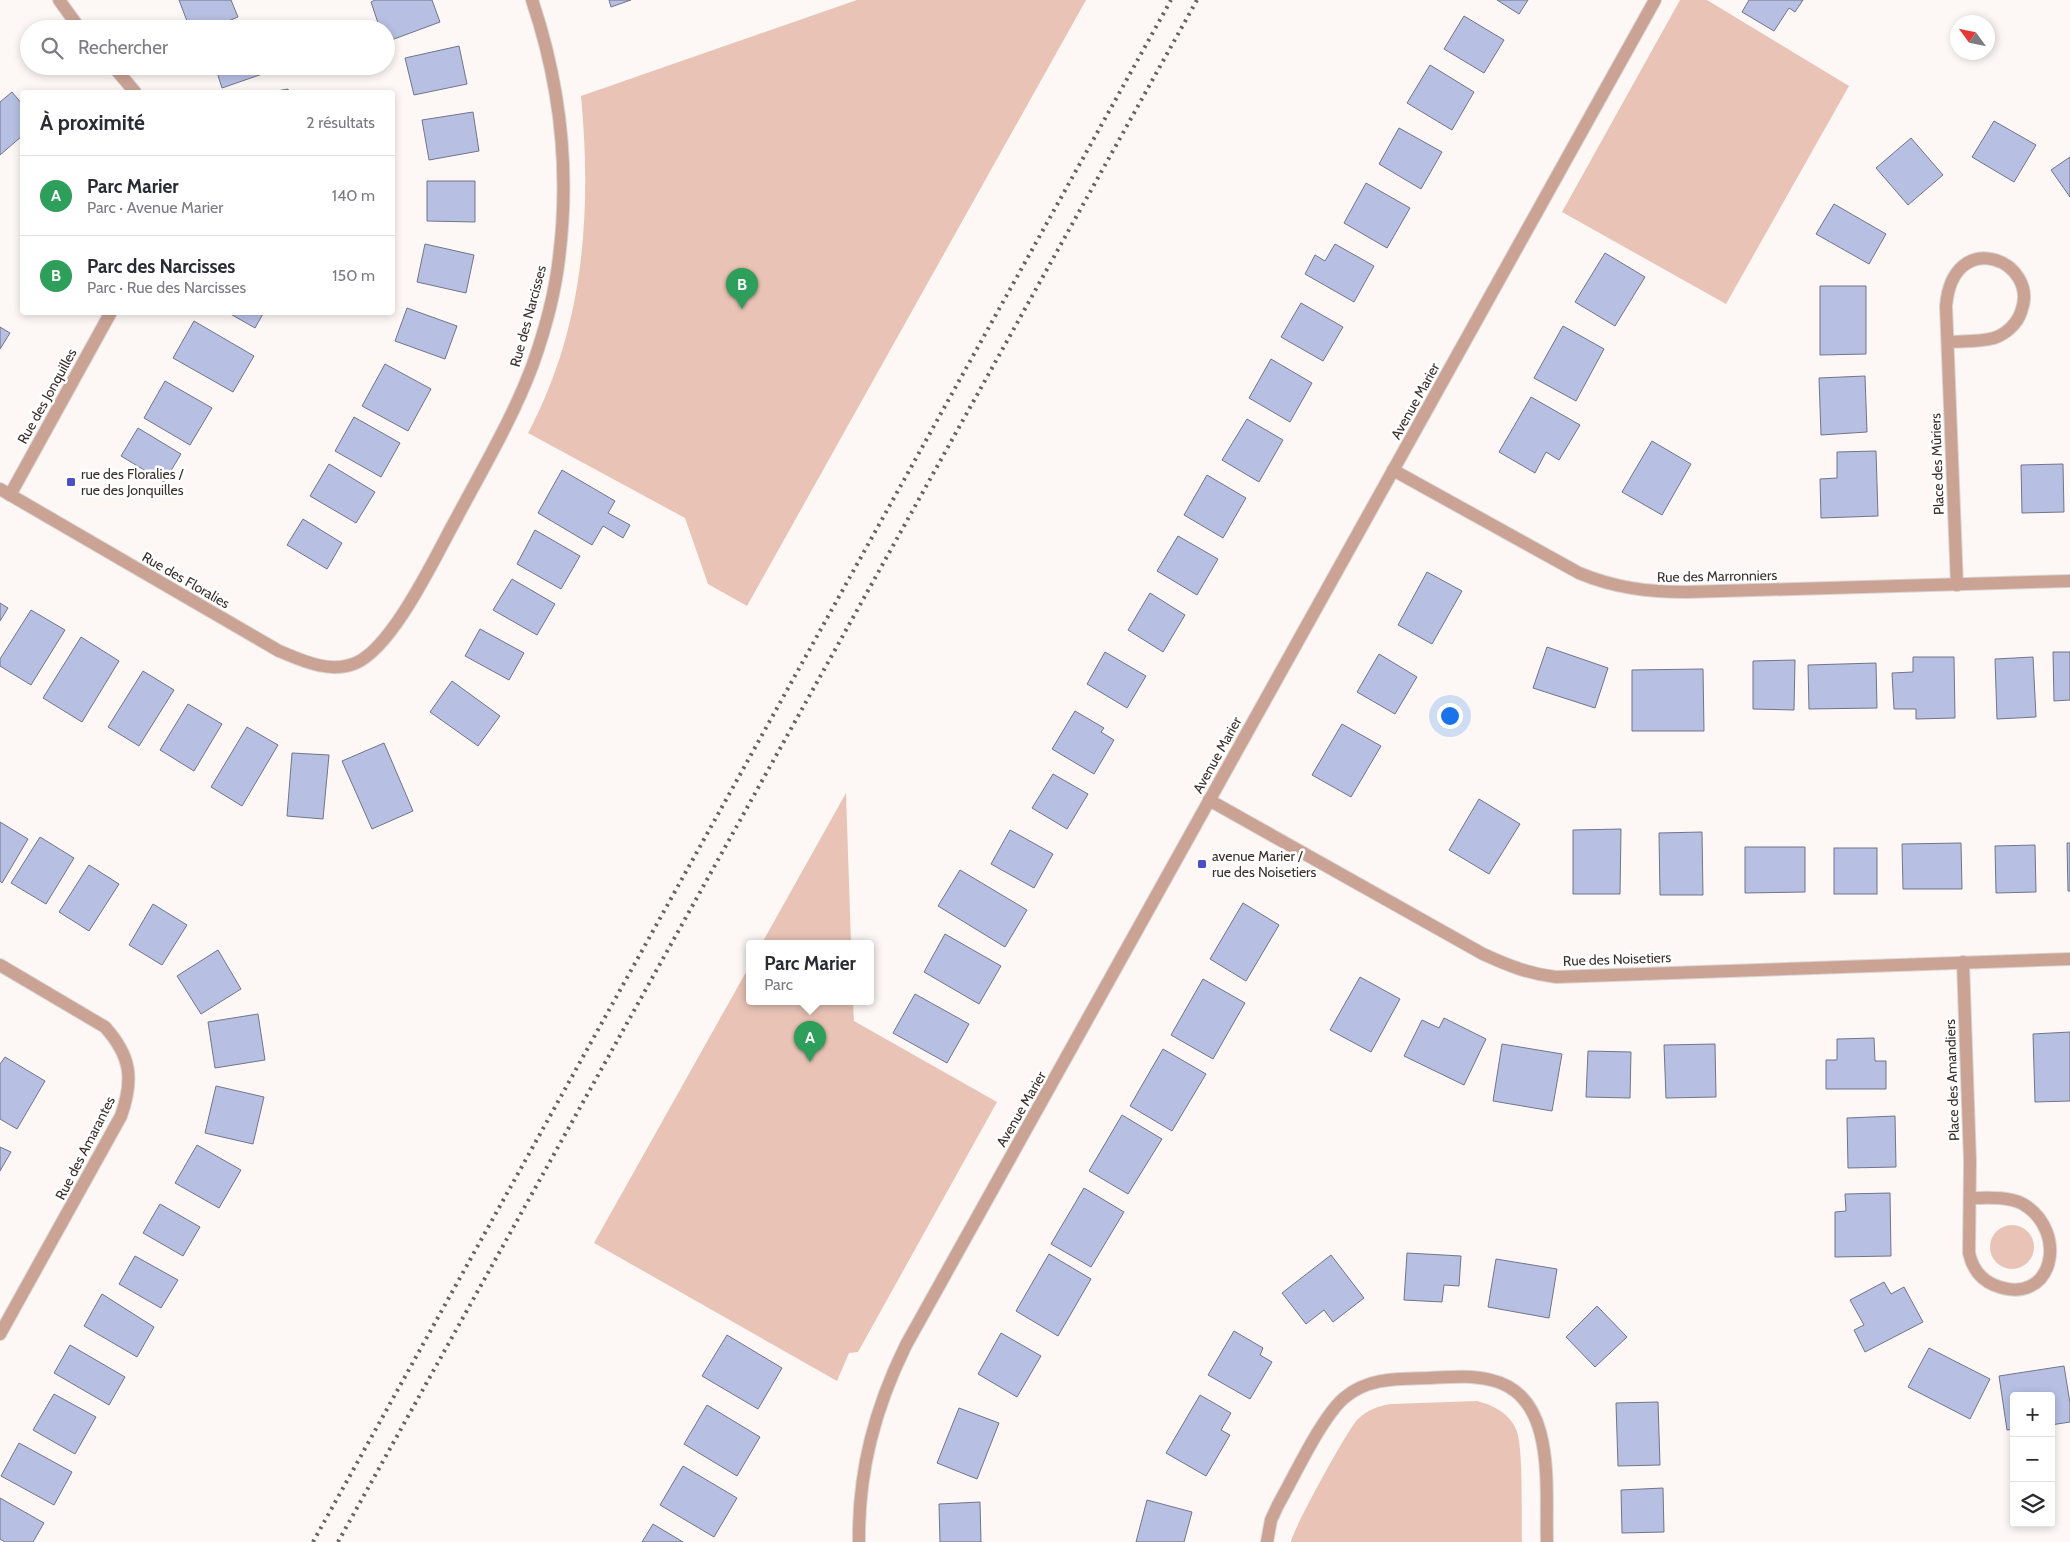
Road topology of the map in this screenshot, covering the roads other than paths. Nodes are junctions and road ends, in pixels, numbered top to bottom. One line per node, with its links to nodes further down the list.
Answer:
1 (59, 0): 4 (street)
2 (532, 0): 13 (street, Rue des Narcisses)
3 (1655, 0): 9 (street, Avenue Marier)
4 (73, 20)
5 (121, 75): 6 (street)
6 (133, 90)
7 (109, 315): 10 (street, Rue des Jonquilles)
8 (1948, 342): 8 (street, Place des Mûriers); 12 (street, Place des Mûriers)
9 (1393, 470): 12 (street, Rue des Marronniers); 14 (street, Avenue Marier)
10 (5, 492): 13 (street, Rue des Floralies)
11 (2070, 581): 12 (street, Rue des Marronniers)
12 (1957, 585)
13 (364, 658)
14 (1209, 800): 16 (street, Rue des Noisetiers); 20 (street, Avenue Marier)
15 (2070, 959): 16 (street, Rue des Noisetiers)
16 (1963, 962): 18 (street, Place des Amandiers)
17 (0, 965): 19 (street, Rue des Amarantes)
18 (1970, 1198): 18 (street, Place des Amandiers)
19 (0, 1334)
20 (859, 1542)
21 (1266, 1542): 22 (street)
22 (1547, 1542)

